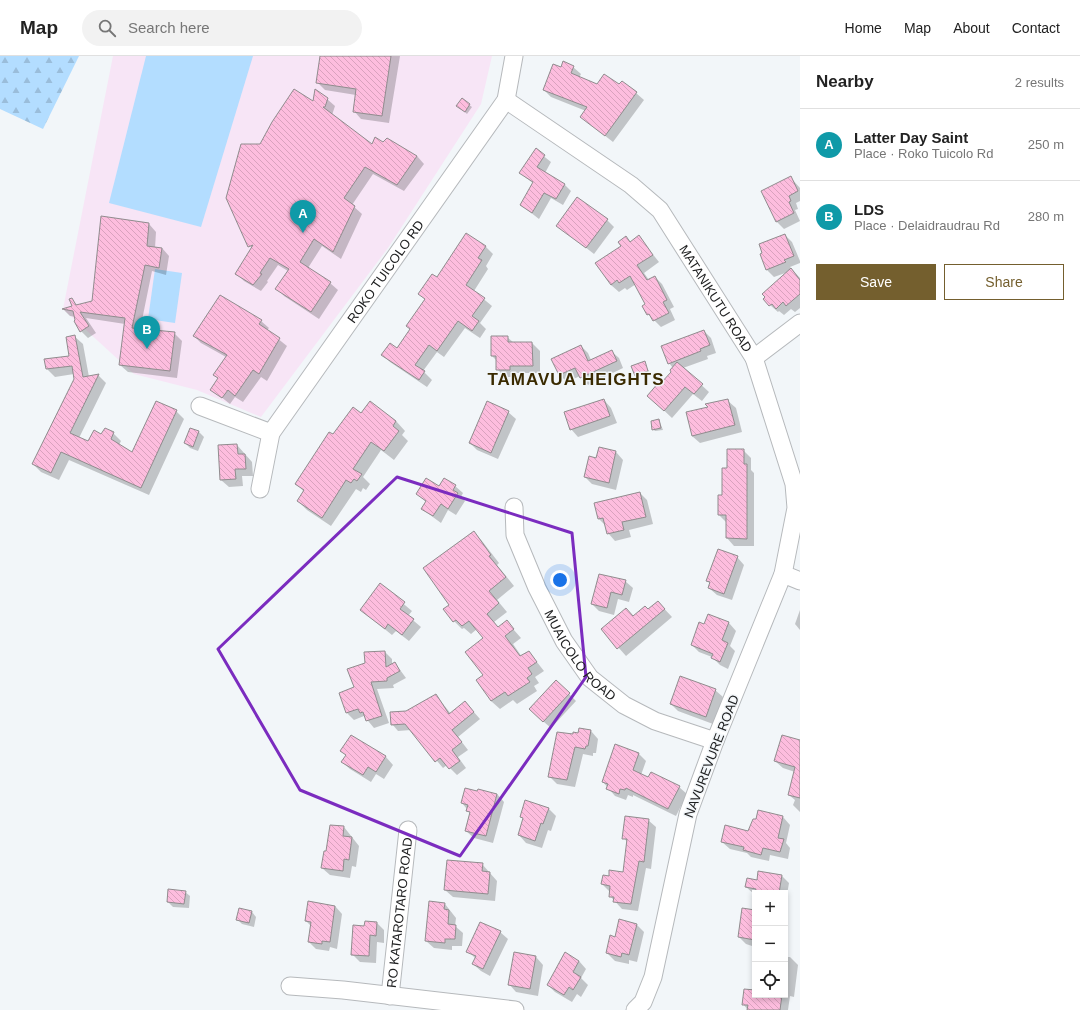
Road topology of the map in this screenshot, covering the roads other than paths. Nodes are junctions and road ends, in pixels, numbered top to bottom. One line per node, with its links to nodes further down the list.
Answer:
1 (514, 56): 2 (street, ROKO TUICOLO RD)
2 (506, 100): 4 (street, MATANIKUTU ROAD); 6 (street, ROKO TUICOLO RD)
3 (800, 323): 4 (street)
4 (754, 358): 9 (street, MATANIKUTU ROAD)
5 (200, 406): 6 (street)
6 (271, 433): 7 (street, ROKO TUICOLO RD)
7 (260, 489)
8 (514, 507): 11 (street, MUAICOLO ROAD)
9 (783, 574): 10 (street); 11 (street, NAVUREVURE ROAD)
10 (800, 581)
11 (715, 741): 16 (street, NAVUREVURE ROAD)
12 (408, 830): 14 (street, RO KATAROTARO ROAD)
13 (290, 986): 14 (street)
14 (390, 996): 15 (street)
15 (515, 1010)
16 (634, 1010)

